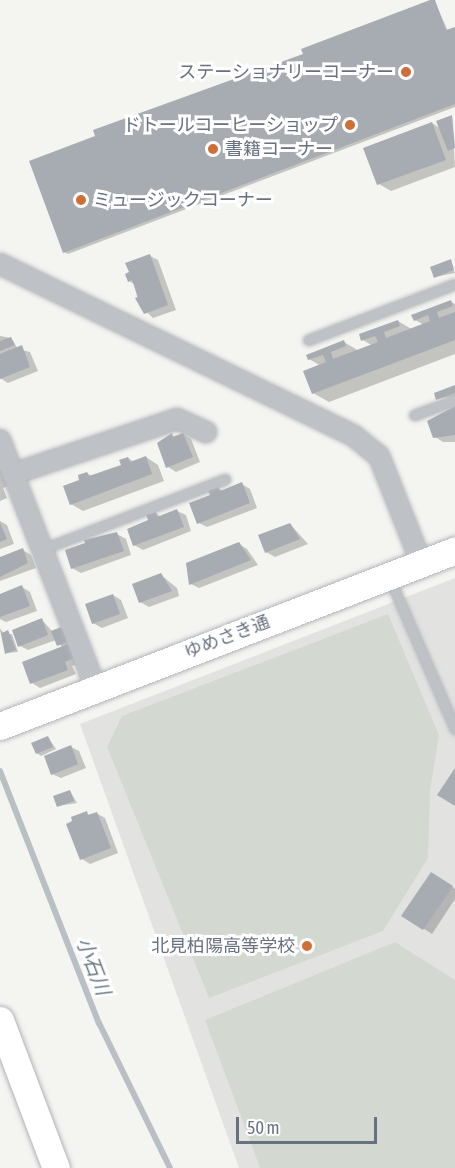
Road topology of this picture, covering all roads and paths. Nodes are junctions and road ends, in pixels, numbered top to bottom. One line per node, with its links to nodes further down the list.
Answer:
1 (0, 264): 12 (street)
2 (455, 284): 3 (lane)
3 (308, 340)
4 (455, 400): 5 (lane)
5 (414, 415)
6 (206, 432): 8 (street)
7 (0, 440): 8 (street)
8 (13, 474): 10 (street)
9 (225, 479): 10 (lane)
10 (43, 549): 14 (street)
11 (455, 550): 12 (street, ゆめさき通)
12 (421, 562): 13 (street, ゆめさき通)
13 (388, 575): 14 (street, ゆめさき通); 16 (lane)
14 (96, 688): 15 (street, ゆめさき通)
15 (2, 726)
16 (455, 729)
17 (0, 1020): 18 (street)
18 (56, 1168)

